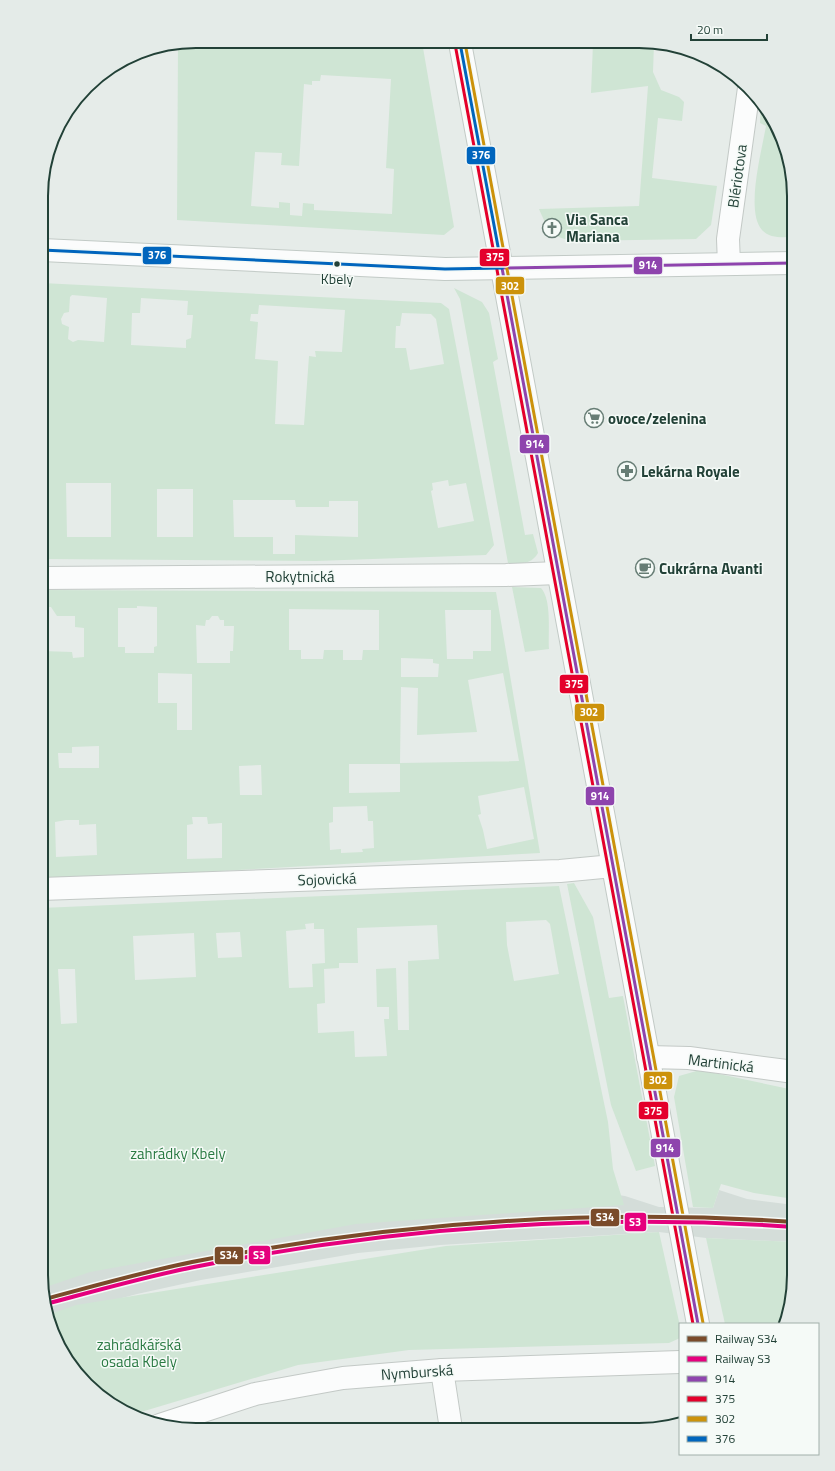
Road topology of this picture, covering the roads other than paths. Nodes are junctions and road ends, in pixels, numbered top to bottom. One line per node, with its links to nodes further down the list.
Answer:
1 (461, 48): 6 (street)
2 (748, 96): 5 (street, Blériotova)
3 (48, 250): 6 (street)
4 (787, 263): 5 (street)
5 (729, 264): 6 (street)
6 (502, 268): 7 (street)
7 (558, 573): 8 (street, Rokytnická); 9 (street)
8 (48, 578)
9 (613, 866): 10 (street, Sojovická); 11 (street)
10 (48, 889)
11 (648, 1057): 12 (street, Martinická); 13 (street)
12 (787, 1071)
13 (698, 1323)
14 (679, 1362): 15 (street, Nymburská)
15 (442, 1370): 16 (street, Nymburská); 17 (street)
16 (172, 1421)
17 (450, 1423)

